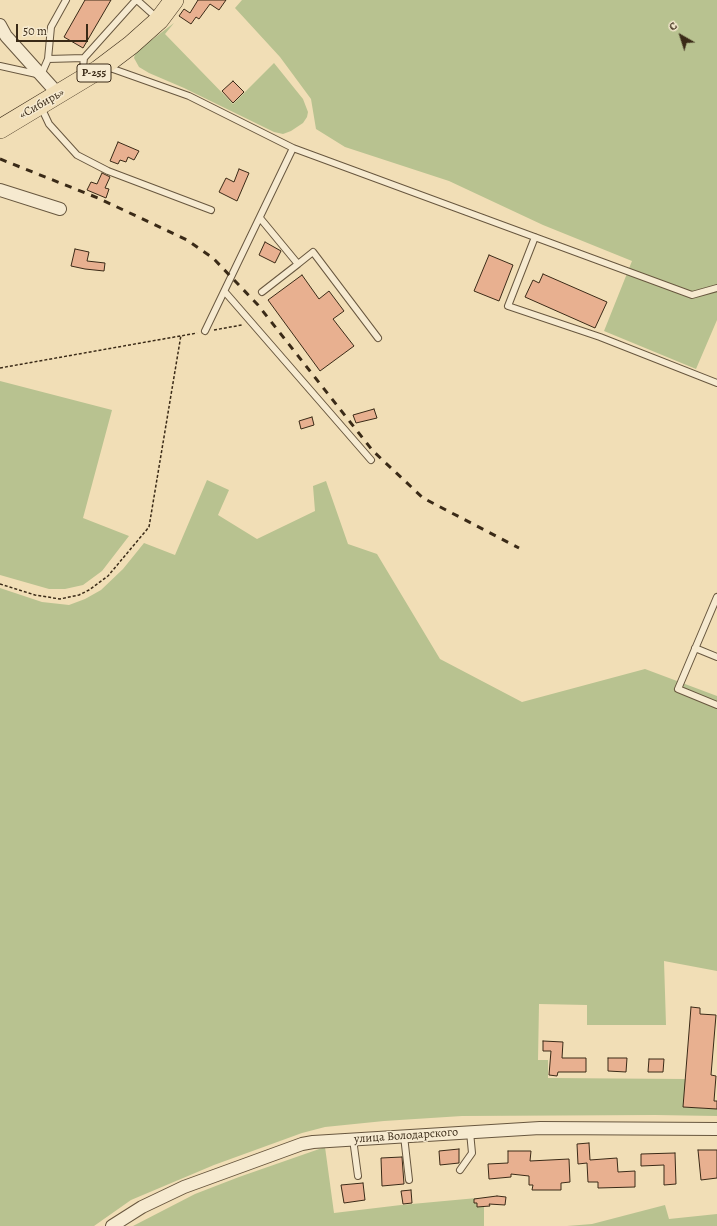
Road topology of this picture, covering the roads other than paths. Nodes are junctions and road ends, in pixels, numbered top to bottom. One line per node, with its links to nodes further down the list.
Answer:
1 (66, 0): 7 (lane)
2 (137, 0): 4 (lane); 6 (lane)
3 (174, 0): 4 (highway, «Сибирь» / Р-255)
4 (159, 20): 8 (highway, «Сибирь» / Р-255)
5 (0, 25): 10 (street)
6 (84, 58): 7 (lane); 11 (lane)
7 (48, 59): 10 (lane)
8 (108, 62): 11 (highway, «Сибирь» / Р-255); 15 (lane)
9 (0, 66): 10 (lane)
10 (41, 75): 12 (street)
11 (82, 81): 12 (highway, «Сибирь» / Р-255)
12 (58, 95): 13 (highway, «Сибирь» / Р-255)
13 (40, 105): 14 (highway, «Сибирь» / Р-255); 18 (lane)
14 (0, 129)
15 (293, 148): 19 (lane); 20 (lane)
16 (0, 190): 17 (street)
17 (60, 209)
18 (211, 210)
19 (260, 218): 21 (lane); 23 (lane)
20 (535, 237): 22 (lane); 27 (lane)
21 (298, 264): 24 (lane); 26 (lane)
22 (717, 288)
23 (225, 292): 25 (lane); 28 (lane)
24 (262, 292)
25 (205, 331)
26 (378, 338)
27 (717, 383)
28 (371, 460)
29 (717, 597): 30 (lane)
30 (695, 648): 31 (lane); 32 (lane)
31 (717, 657)
32 (717, 704)
33 (717, 1129): 34 (street, улица Володарского)
34 (470, 1132): 35 (street, улица Володарского); 37 (lane)
35 (404, 1136): 36 (street, улица Володарского); 39 (lane)
36 (353, 1139): 38 (lane); 40 (street, улица Володарского)
37 (460, 1170)
38 (358, 1176)
39 (409, 1180)
40 (112, 1226)

